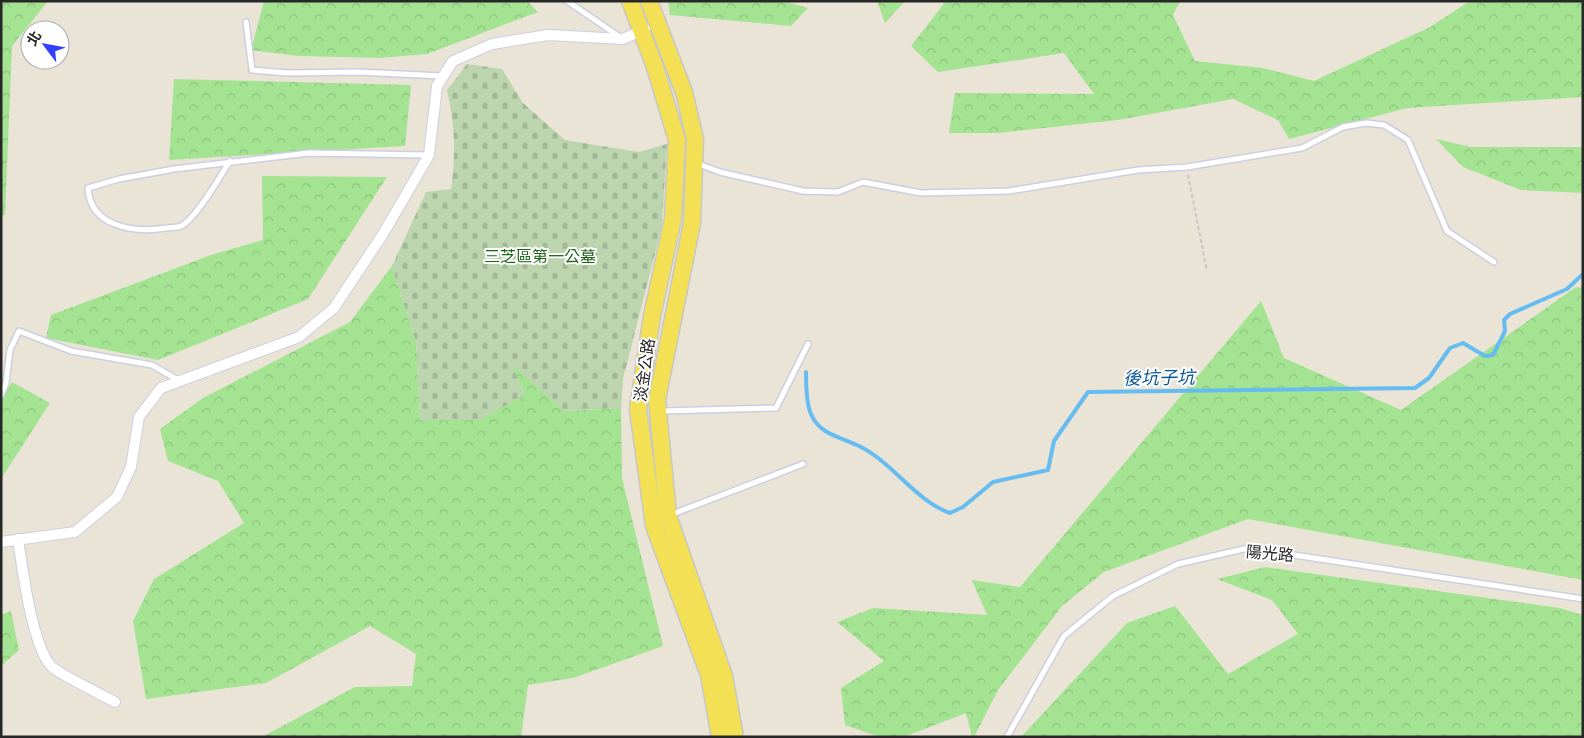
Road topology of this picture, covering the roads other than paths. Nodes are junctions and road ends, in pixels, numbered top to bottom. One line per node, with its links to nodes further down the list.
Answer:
1 (567, 1): 7 (lane)
2 (630, 1): 6 (main road, 淡金公路)
3 (649, 1): 5 (main road, 淡金公路)
4 (246, 22): 8 (lane)
5 (659, 28): 6 (street); 11 (main road, 淡金公路)
6 (641, 30): 7 (street); 14 (main road, 淡金公路)
7 (623, 38): 8 (street)
8 (442, 76): 9 (street)
9 (429, 154): 10 (lane); 16 (street)
10 (230, 161): 10 (lane)
11 (694, 163): 12 (lane); 15 (main road, 淡金公路)
12 (1494, 262)
13 (808, 344): 18 (lane)
14 (648, 346): 15 (main road); 25 (main road, 淡金公路)
15 (668, 350): 18 (main road, 淡金公路)
16 (180, 382): 17 (lane); 21 (street)
17 (1, 394)
18 (659, 411): 20 (main road, 淡金公路)
19 (803, 464): 20 (lane)
20 (668, 516): 26 (main road, 淡金公路)
21 (18, 539): 22 (street); 24 (street)
22 (1, 542)
23 (1583, 599): 27 (lane, 陽光路)
24 (115, 702)
25 (720, 737)
26 (735, 737)
27 (1007, 737)

